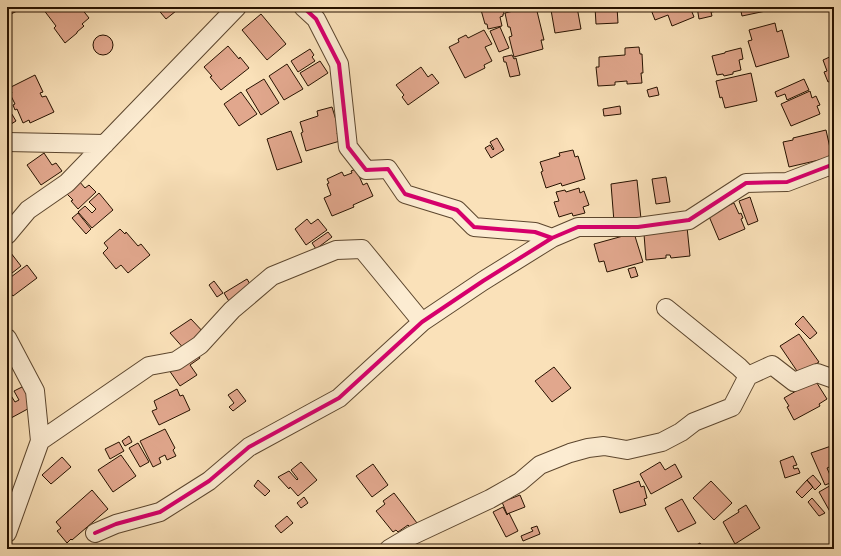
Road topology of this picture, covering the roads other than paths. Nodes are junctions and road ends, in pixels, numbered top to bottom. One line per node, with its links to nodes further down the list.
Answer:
1 (237, 7): 4 (street)
2 (303, 7): 7 (street)
3 (7, 142): 4 (street)
4 (105, 144): 6 (street)
5 (834, 164): 7 (street)
6 (7, 235)
7 (552, 238): 9 (street)
8 (666, 308): 11 (street)
9 (422, 322): 13 (street); 15 (street)
10 (7, 338): 13 (street)
11 (748, 376): 12 (street); 16 (street)
12 (834, 379)
13 (40, 441): 14 (street)
14 (7, 533)
15 (95, 533)
16 (389, 549)

